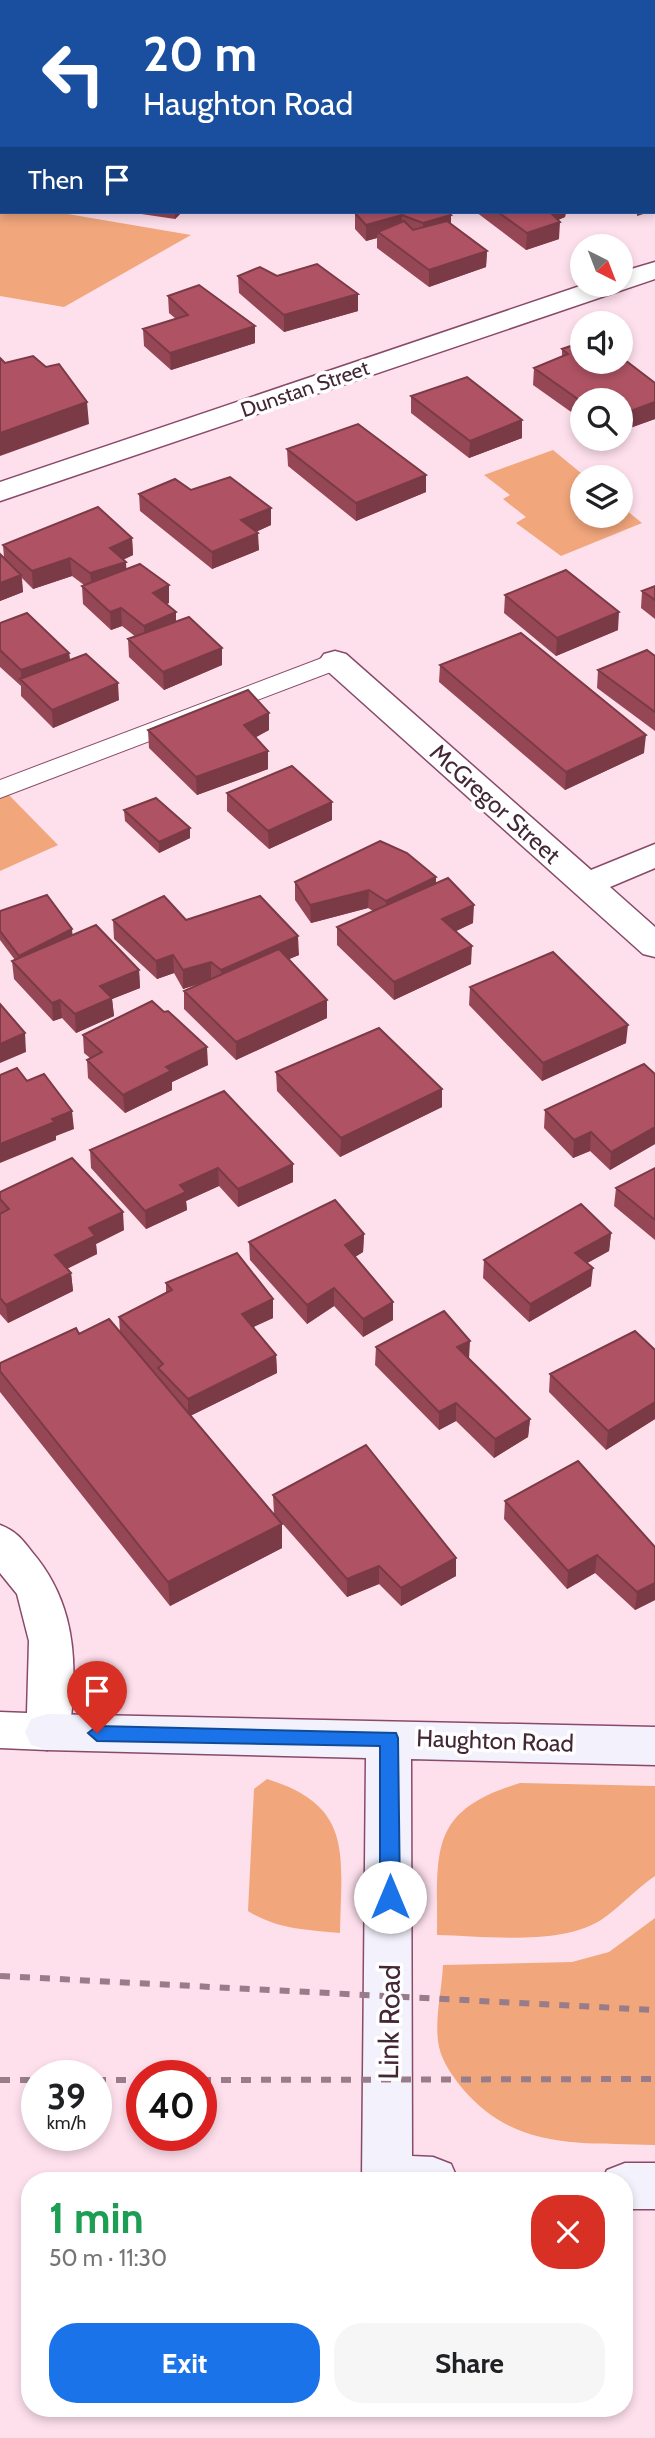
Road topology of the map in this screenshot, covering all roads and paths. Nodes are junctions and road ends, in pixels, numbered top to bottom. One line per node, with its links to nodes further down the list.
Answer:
1 (655, 270): 2 (street)
2 (634, 277)
3 (572, 298): 4 (street, Dunstan Street)
4 (0, 492)
5 (335, 661): 6 (lane); 8 (street, McGregor Street)
6 (0, 790)
7 (655, 855): 8 (street)
8 (586, 885): 9 (street, McGregor Street)
9 (655, 946)
10 (0, 1542): 12 (street)
11 (0, 1730): 12 (street, Haughton Road)
12 (47, 1732): 13 (street, Haughton Road)
13 (389, 1738): 14 (street, Haughton Road); 15 (street, Link Road)
14 (655, 1746)
15 (410, 2172)
16 (633, 2186): 17 (street)
17 (655, 2186)

